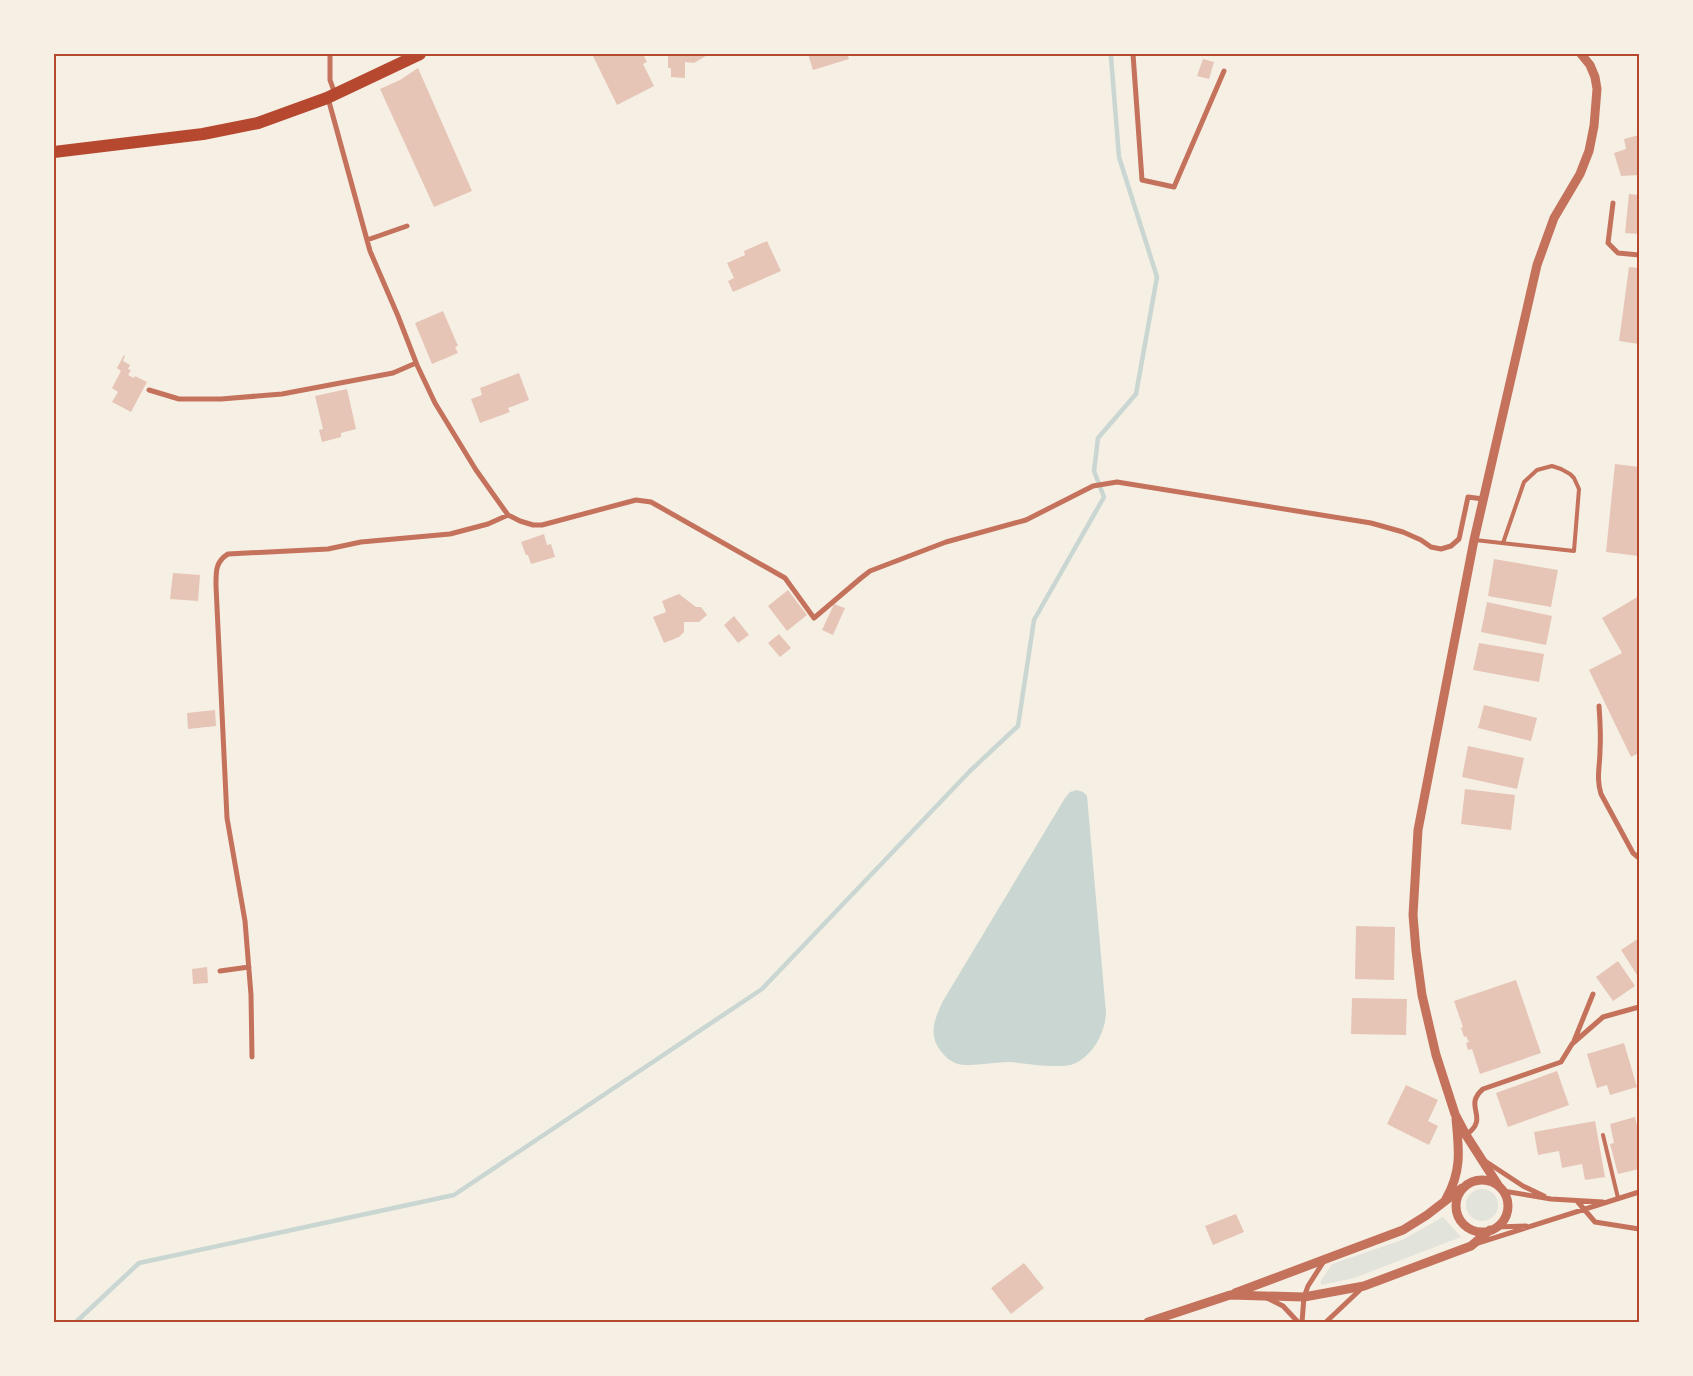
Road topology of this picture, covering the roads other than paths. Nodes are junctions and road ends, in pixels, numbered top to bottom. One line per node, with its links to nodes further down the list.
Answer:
1 (330, 54): 6 (street)
2 (420, 54): 6 (main road)
3 (1133, 54): 5 (street)
4 (1581, 54): 14 (street)
5 (1224, 72)
6 (331, 96): 7 (main road); 10 (street)
7 (54, 152)
8 (1613, 202): 11 (street)
9 (408, 226): 10 (street)
10 (367, 240): 12 (street)
11 (1639, 255)
12 (416, 363): 13 (street); 15 (street)
13 (149, 390)
14 (1483, 499): 15 (street); 16 (street)
15 (508, 515): 20 (street)
16 (1474, 540): 17 (lane); 26 (street)
17 (1503, 543): 17 (lane)
18 (1600, 706): 19 (street)
19 (1639, 858)
20 (249, 967): 21 (street); 25 (street)
21 (220, 971)
22 (1593, 994): 24 (street)
23 (1639, 1007): 24 (street)
24 (1572, 1044): 27 (street)
25 (252, 1057)
26 (1455, 1114): 27 (street); 31 (street)
27 (1466, 1134): 29 (street)
28 (1603, 1135): 33 (lane)
29 (1483, 1160): 30 (street); 34 (street)
30 (1501, 1188): 31 (street); 34 (street); 39 (street)
31 (1456, 1190): 39 (street); 42 (street)
32 (1639, 1192): 33 (street)
33 (1618, 1198): 36 (street)
34 (1551, 1199): 35 (street)
35 (1577, 1201): 36 (street); 37 (street)
36 (1608, 1202): 37 (street)
37 (1585, 1209): 38 (street); 40 (street)
38 (1534, 1225): 39 (street); 41 (street)
39 (1493, 1228): 41 (street)
40 (1639, 1229)
41 (1471, 1246): 43 (street)
42 (1324, 1260): 44 (street); 46 (street)
43 (1364, 1286): 46 (street); 50 (street)
44 (1230, 1295): 45 (street); 47 (street)
45 (1264, 1296): 46 (street); 48 (street)
46 (1304, 1298): 49 (street)
47 (1148, 1322)
48 (1298, 1322)
49 (1302, 1322)
50 (1326, 1322)

